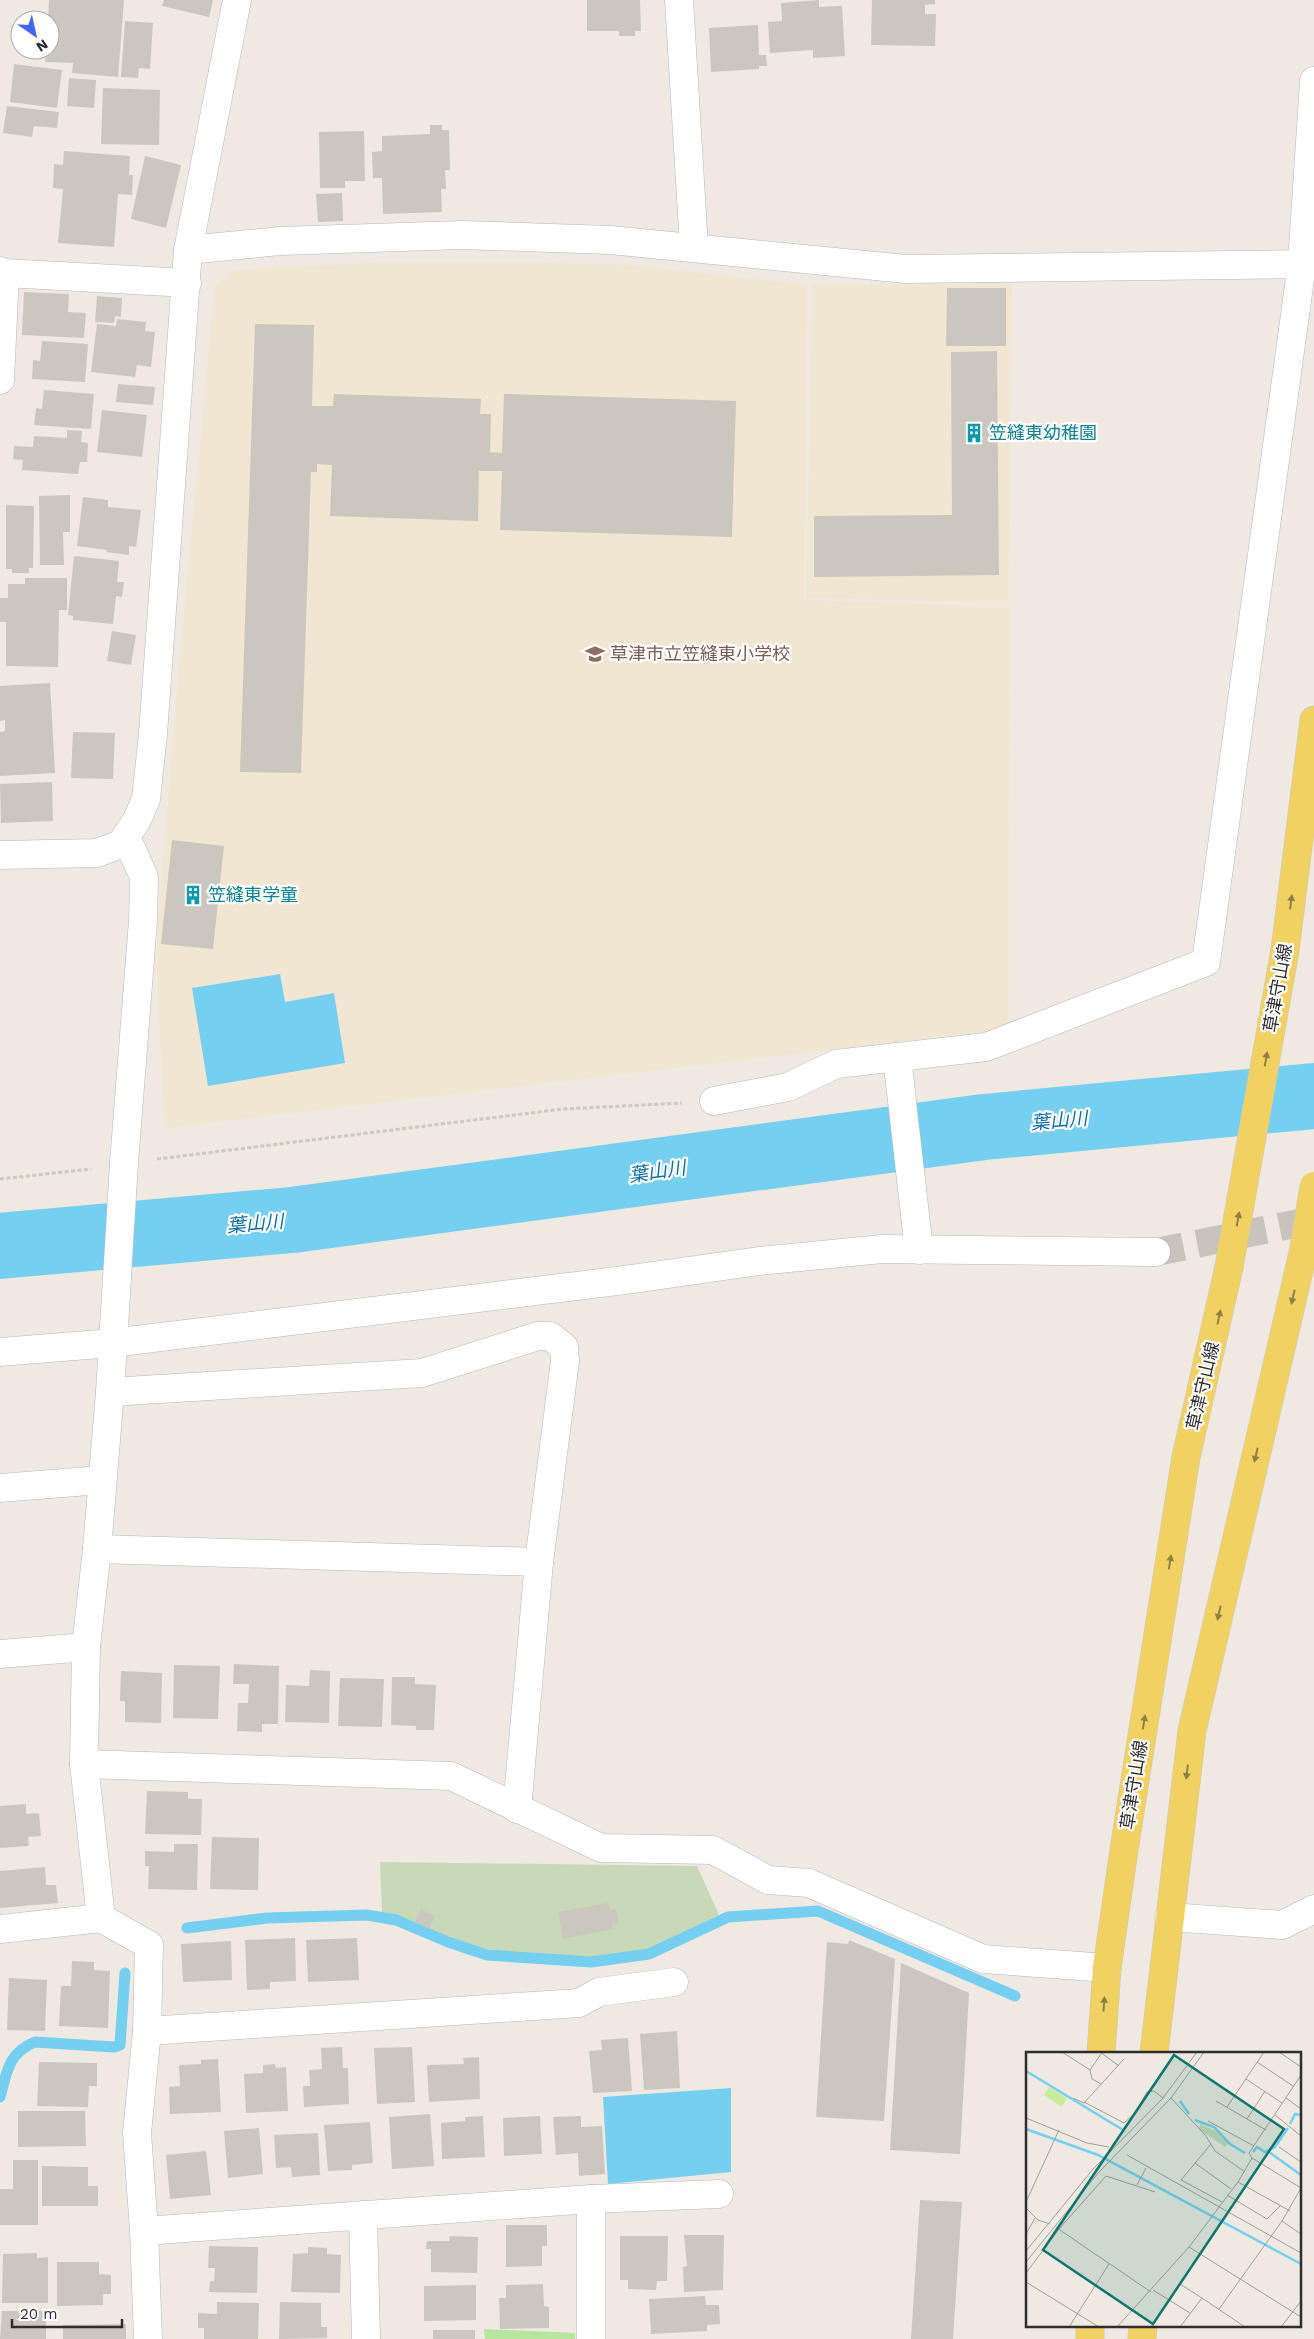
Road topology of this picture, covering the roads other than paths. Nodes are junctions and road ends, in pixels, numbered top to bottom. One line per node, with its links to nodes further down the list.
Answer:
1 (237, 0): 5 (street)
2 (679, 0): 4 (street)
3 (1314, 81): 6 (street)
4 (694, 247): 5 (street); 6 (street)
5 (188, 250): 8 (street)
6 (1308, 264): 13 (street)
7 (2, 272): 8 (street); 9 (street)
8 (187, 283): 11 (street)
9 (0, 380)
10 (1314, 720): 33 (main road, 草津守山線, one-way to 10, bridge)
11 (126, 837): 12 (street); 18 (street)
12 (0, 855)
13 (897, 1057): 14 (street); 16 (street)
14 (714, 1101)
15 (1314, 1186): 30 (main road, one-way to 30, bridge)
16 (919, 1250): 17 (street); 18 (street)
17 (1156, 1252)
18 (112, 1343): 19 (street); 20 (street)
19 (0, 1352)
20 (110, 1392): 21 (street); 24 (street)
21 (101, 1480): 22 (street); 23 (street)
22 (0, 1488)
23 (97, 1549): 24 (street); 25 (street)
24 (539, 1562): 28 (street)
25 (86, 1647): 26 (street); 27 (street)
26 (0, 1654)
27 (84, 1764): 28 (street); 31 (street)
28 (517, 1809): 33 (street)
29 (1314, 1910): 30 (street)
30 (1169, 1917): 37 (main road)
31 (101, 1918): 32 (street); 35 (street)
32 (0, 1929)
33 (1107, 1968): 36 (main road, 草津守山線, one-way to 33)
34 (674, 1982): 35 (street)
35 (147, 2031): 41 (street)
36 (1101, 2052)
37 (1154, 2052)
38 (719, 2194): 39 (street)
39 (591, 2199): 40 (street); 46 (street)
40 (364, 2216): 41 (street); 45 (street)
41 (144, 2231): 44 (street)
42 (1090, 2326): 47 (main road)
43 (1143, 2326): 48 (main road)
44 (148, 2339)
45 (366, 2339)
46 (592, 2339)
47 (1090, 2339)
48 (1142, 2339)

